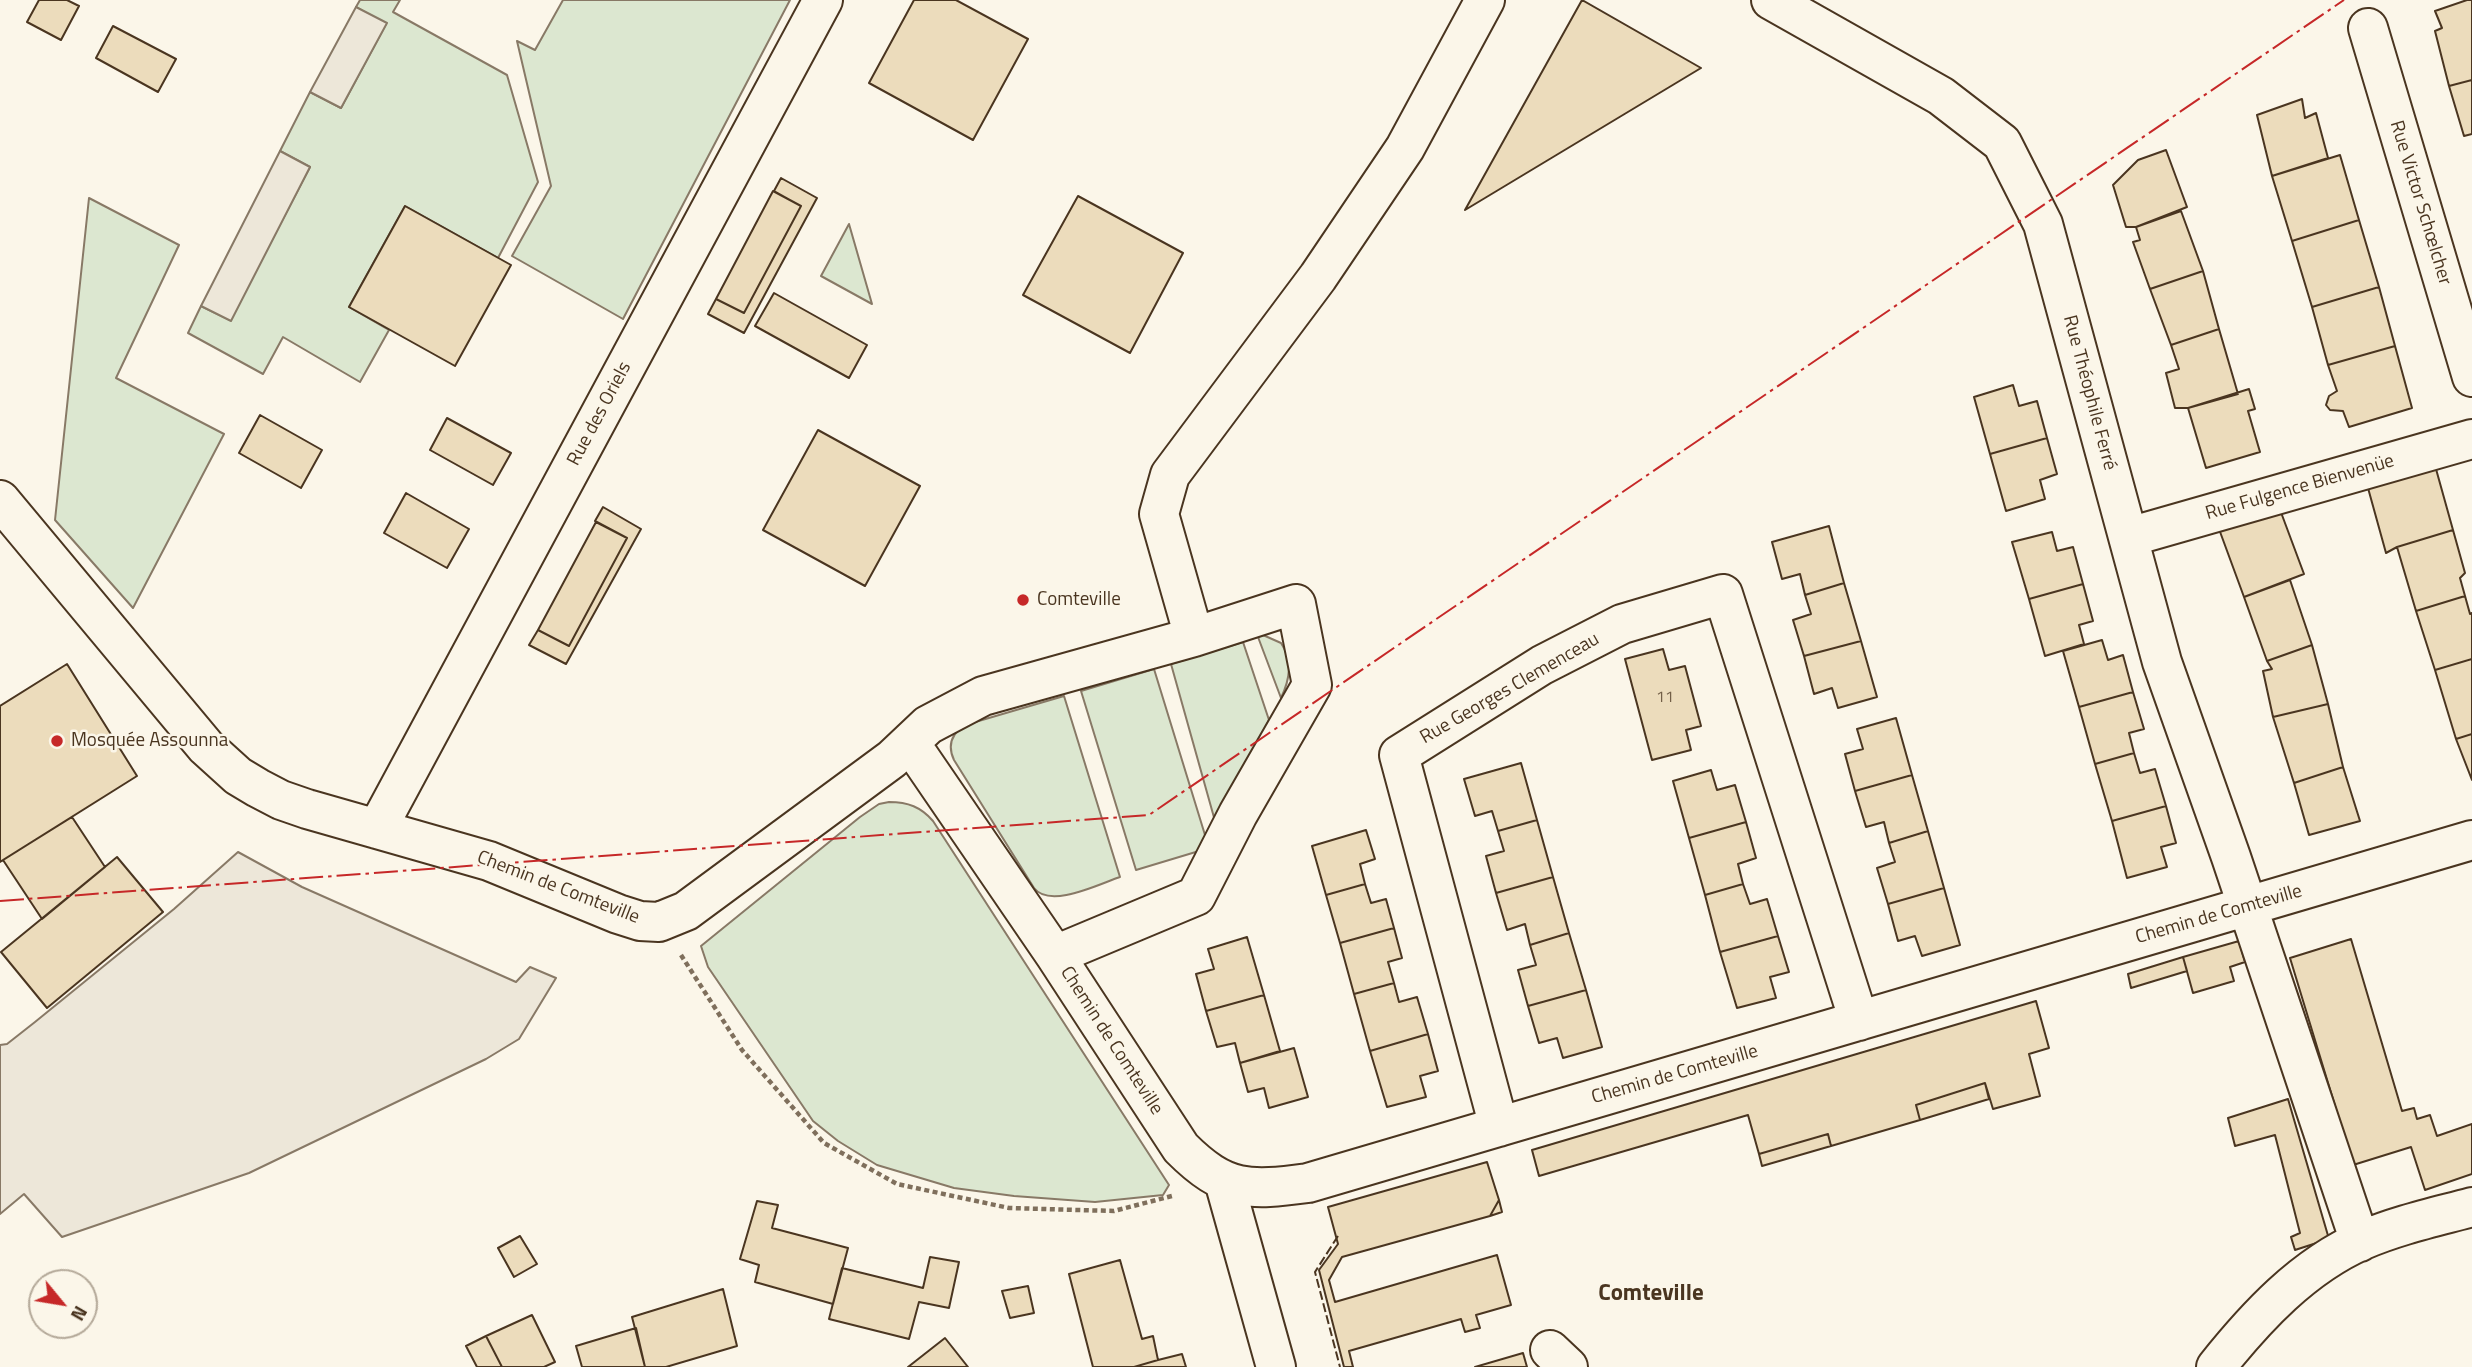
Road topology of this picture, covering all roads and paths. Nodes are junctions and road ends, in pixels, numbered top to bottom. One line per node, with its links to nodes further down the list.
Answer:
1 (823, 0): 11 (street, Rue des Oriels)
2 (1485, 0): 9 (street)
3 (1771, 0): 8 (street, Rue Théophile Ferré)
4 (2368, 28): 5 (street, Rue Victor Schœlcher)
5 (2472, 377)
6 (2472, 439): 8 (street, Rue Fulgence Bienvenüe)
7 (0, 500): 11 (street, Chemin de Comteville)
8 (2129, 537): 13 (street, Rue Théophile Ferré)
9 (1194, 638): 10 (street); 15 (street)
10 (910, 743): 14 (street, Chemin de Comteville); 15 (street, Chemin de Comteville)
11 (377, 830): 14 (street, Chemin de Comteville)
12 (2472, 840): 13 (street, Chemin de Comteville)
13 (2247, 906): 16 (street, Chemin de Comteville); 20 (street, Rue Théophile Ferré)
14 (659, 922): 18 (path)
15 (1055, 955): 18 (street, Chemin de Comteville)
16 (1859, 1021): 17 (street, Chemin de Comteville); 17 (street, Rue Georges Clemenceau)
17 (1499, 1127): 18 (street, Chemin de Comteville)
18 (1224, 1181): 21 (street)
19 (2472, 1207): 20 (street)
20 (2360, 1242): 22 (street)
21 (1276, 1367)
22 (2217, 1367)

